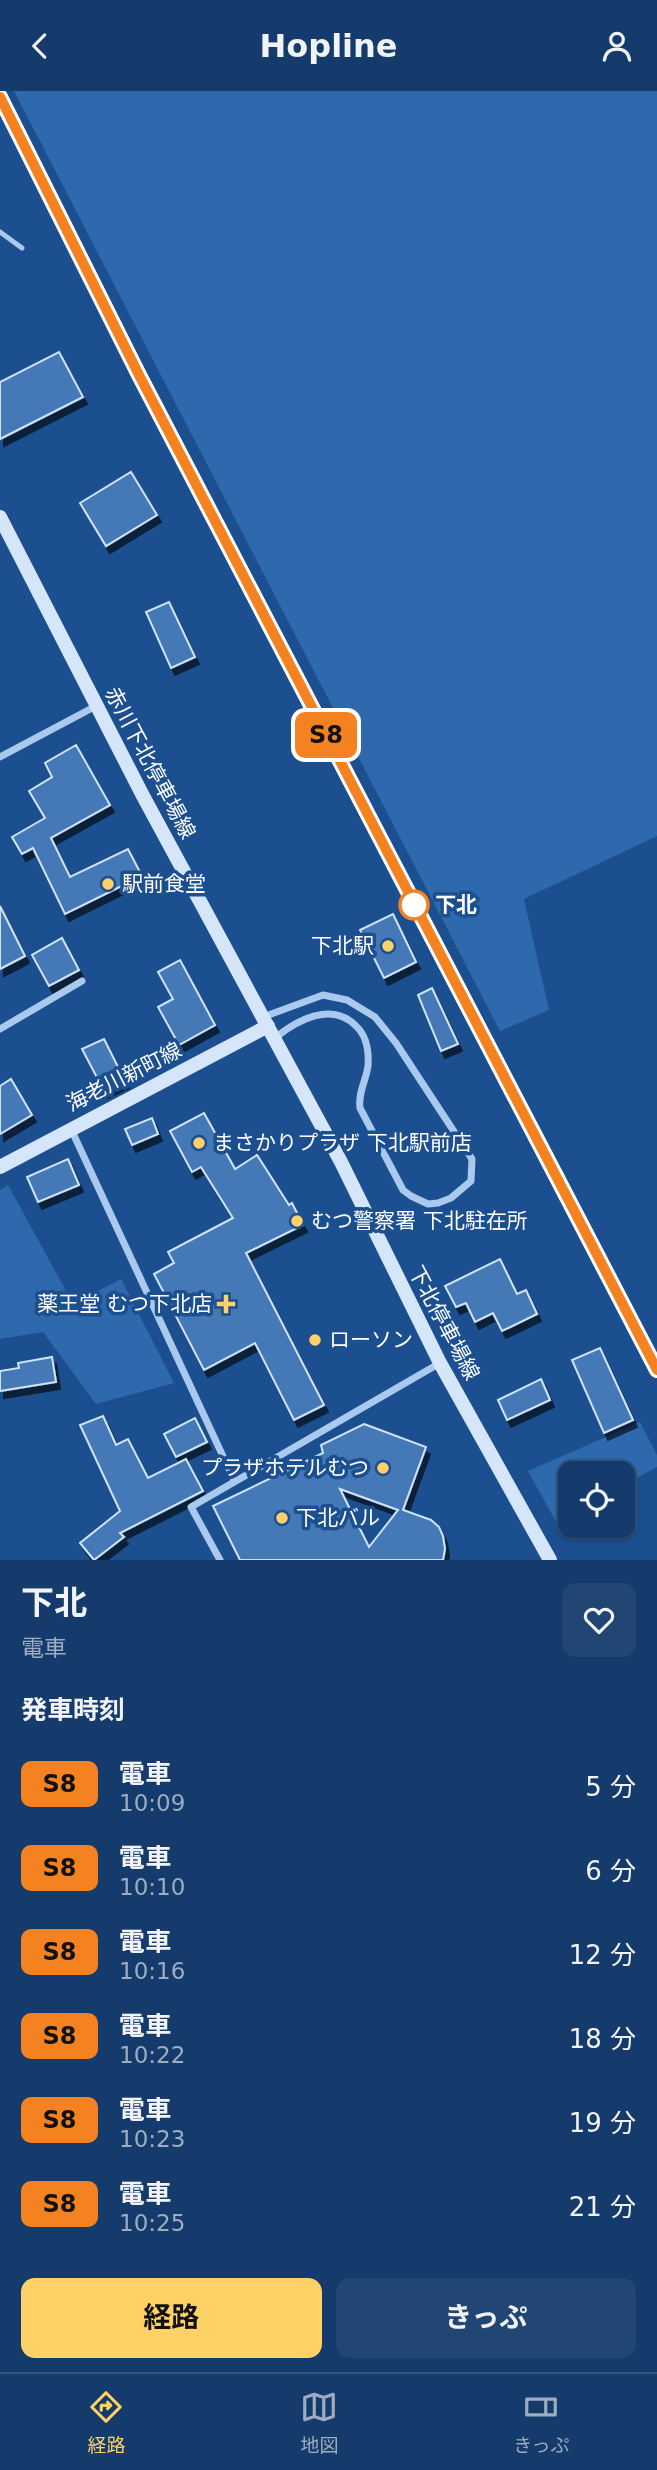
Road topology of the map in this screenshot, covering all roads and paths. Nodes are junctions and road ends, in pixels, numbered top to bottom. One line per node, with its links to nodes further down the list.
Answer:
1 (0, 232): 2 (lane)
2 (22, 248)
3 (0, 517): 4 (main road, 赤川下北停車場線)
4 (96, 706): 5 (street); 7 (main road, 赤川下北停車場線)
5 (0, 757)
6 (82, 981): 8 (street)
7 (269, 1027): 7 (street); 9 (main road, 海老川新町線); 11 (main road, 下北停車場線)
8 (0, 1029)
9 (71, 1129): 10 (main road, 海老川新町線); 12 (street)
10 (0, 1167)
11 (440, 1363): 12 (street); 13 (main road, 下北停車場線)
12 (234, 1480): 14 (street)
13 (544, 1558)
14 (220, 1560)

